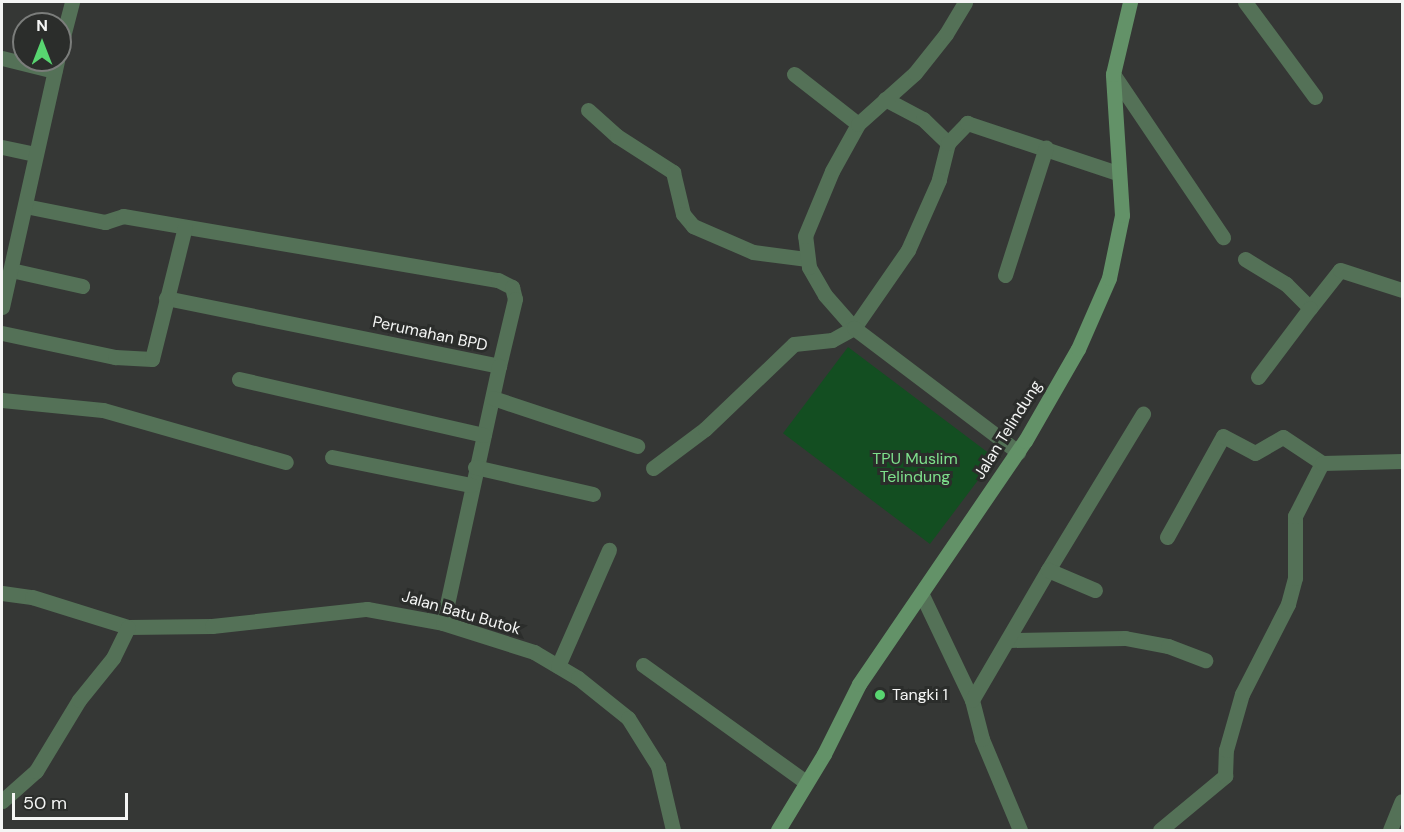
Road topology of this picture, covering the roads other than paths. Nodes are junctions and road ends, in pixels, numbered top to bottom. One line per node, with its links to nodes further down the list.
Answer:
1 (965, 2): 8 (street)
2 (1130, 2): 6 (main road, Jalan Telindung)
3 (1245, 2): 7 (street)
4 (54, 72): 14 (street)
5 (794, 74): 10 (street)
6 (1113, 74): 15 (main road, Jalan Telindung); 19 (street)
7 (1316, 97)
8 (885, 99): 10 (street); 11 (street)
9 (588, 110): 22 (street)
10 (858, 124): 22 (street)
11 (948, 143): 13 (street); 30 (street)
12 (2, 147): 14 (street)
13 (1046, 147): 15 (street); 24 (street)
14 (34, 154): 16 (street)
15 (1117, 173): 40 (main road, Jalan Telindung)
16 (25, 206): 17 (street); 20 (street)
17 (185, 227): 27 (street); 32 (street)
18 (2, 235): 20 (street)
19 (1223, 237)
20 (17, 239): 23 (street)
21 (1245, 258): 29 (street)
22 (806, 259): 30 (street)
23 (11, 270): 25 (street); 28 (street)
24 (1005, 275)
25 (82, 286)
26 (1402, 290): 29 (street)
27 (166, 298): 31 (street); 32 (street, Perumahan BPD)
28 (2, 307)
29 (1310, 308): 33 (street)
30 (854, 328): 40 (street); 46 (street)
31 (2, 333)
32 (499, 366): 35 (street, Perumahan BPD)
33 (1258, 376)
34 (239, 379): 38 (street)
35 (493, 398): 38 (street, Perumahan BPD); 39 (street)
36 (2, 400): 43 (street)
37 (1143, 414): 51 (street)
38 (484, 435): 45 (street, Perumahan BPD)
39 (637, 446)
40 (1018, 452): 54 (main road, Jalan Telindung)
41 (332, 457): 47 (street)
42 (1402, 461): 44 (street)
43 (286, 462)
44 (1322, 463): 49 (street); 68 (street)
45 (476, 467): 47 (street, Perumahan BPD); 48 (street)
46 (653, 468)
47 (471, 485): 55 (street, Perumahan BPD)
48 (593, 494)
49 (1167, 537)
50 (609, 550): 60 (street)
51 (1048, 570): 52 (street); 57 (street)
52 (1095, 590)
53 (2, 593): 56 (street, Jalan Batu Butok)
54 (922, 595): 61 (street); 62 (main road, Jalan Telindung)
55 (443, 623): 56 (street, Jalan Batu Butok); 60 (street, Jalan Batu Butok)
56 (128, 627): 63 (street)
57 (1010, 640): 58 (street); 61 (street)
58 (1205, 660)
59 (643, 665): 62 (street)
60 (558, 666): 66 (street, Jalan Batu Butok)
61 (972, 700): 67 (street)
62 (806, 782): 65 (main road, Jalan Telindung)
63 (2, 801)
64 (1402, 801): 69 (street)
65 (783, 829)
66 (673, 831)
67 (1020, 831)
68 (1160, 831)
69 (1390, 831)

